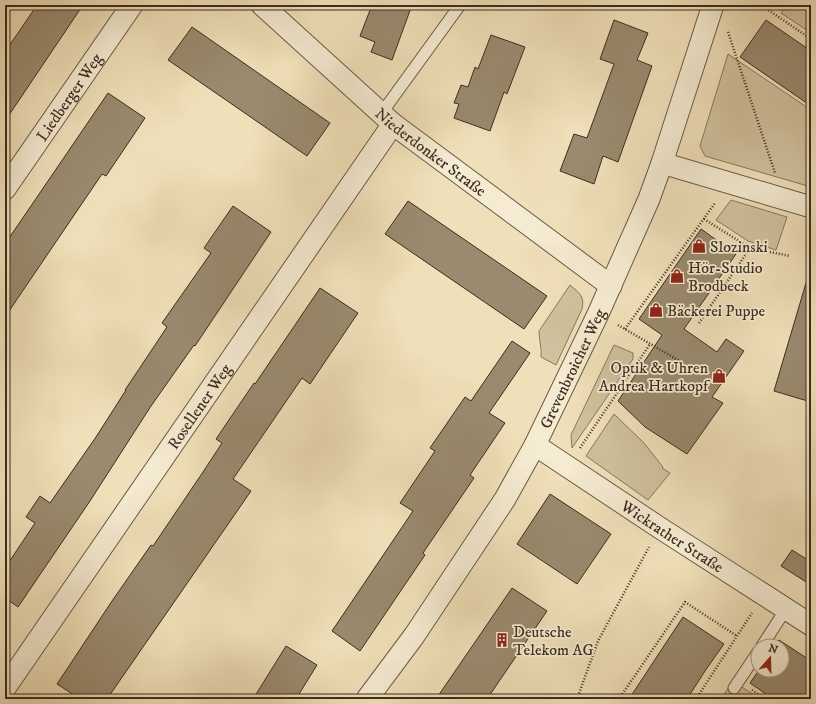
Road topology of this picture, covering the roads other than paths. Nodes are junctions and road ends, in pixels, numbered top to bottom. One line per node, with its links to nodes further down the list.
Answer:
1 (132, 5): 7 (street, Liedberger Weg)
2 (262, 5): 5 (street, Niederdonker Straße)
3 (460, 5): 5 (lane)
4 (710, 14): 6 (street, Grevenbroicher Weg)
5 (387, 119): 9 (street, Niederdonker Straße); 15 (street, Rosellener Weg)
6 (662, 163): 8 (street); 9 (street, Grevenbroicher Weg)
7 (5, 189)
8 (811, 207)
9 (611, 286): 10 (street, Grevenbroicher Weg)
10 (535, 445): 11 (street, Wickrather Straße); 17 (street, Grevenbroicher Weg)
11 (786, 609): 12 (street, Wickrather Straße); 13 (lane)
12 (811, 625)
13 (767, 638)
14 (750, 664): 16 (lane)
15 (5, 688)
16 (734, 688)
17 (367, 699)

